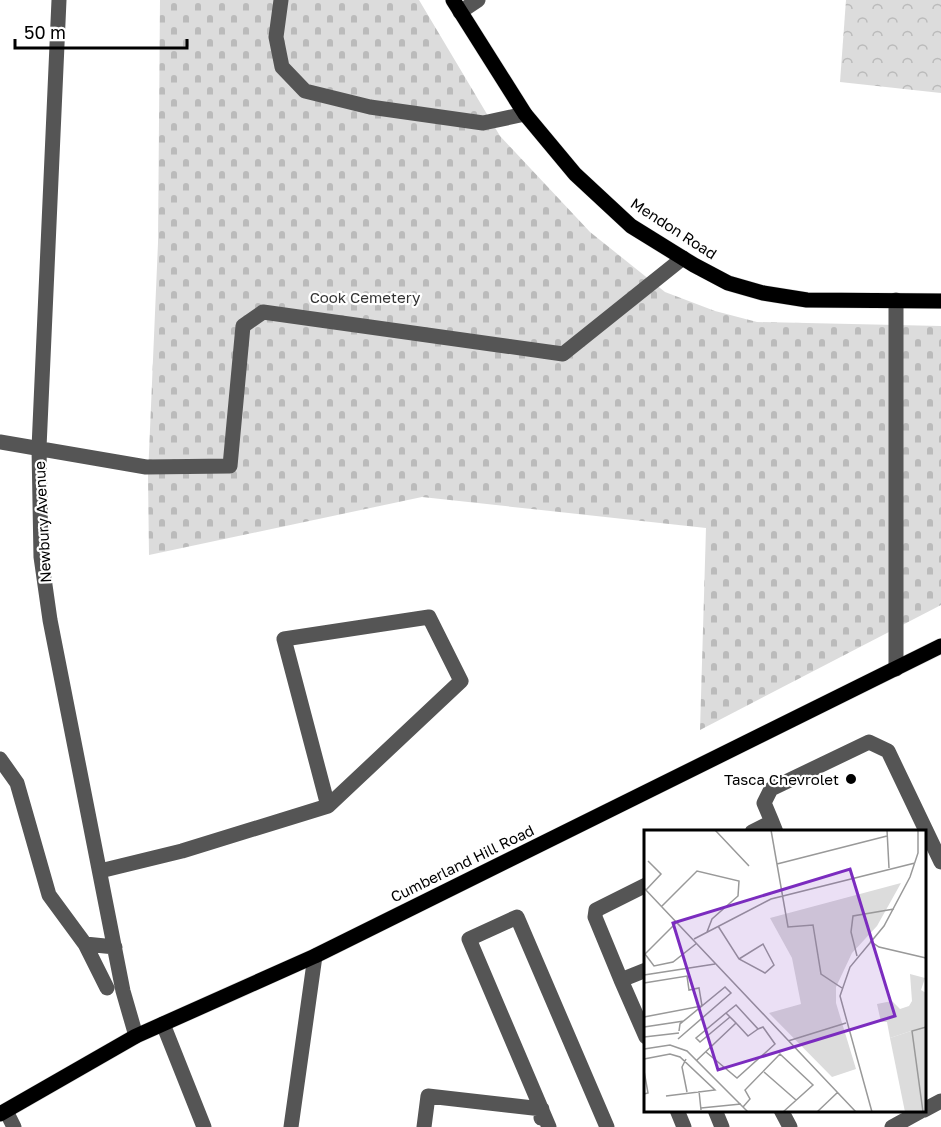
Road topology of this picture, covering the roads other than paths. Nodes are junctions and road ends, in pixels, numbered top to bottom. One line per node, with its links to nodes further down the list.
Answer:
1 (59, 0): 10 (street, Newbury Avenue)
2 (281, 0): 5 (street)
3 (478, 0): 4 (street)
4 (457, 6): 5 (main road, Mendon Road)
5 (525, 114): 6 (main road, Mendon Road)
6 (682, 258): 7 (main road, Mendon Road); 10 (street)
7 (896, 300): 8 (main road, Mendon Road); 12 (street)
8 (941, 301)
9 (0, 442): 10 (street)
10 (39, 448): 20 (street, Newbury Avenue)
11 (941, 646): 12 (main road, Cumberland Hill Road)
12 (896, 669): 24 (main road, Cumberland Hill Road)
13 (0, 759): 22 (street)
14 (328, 806): 14 (street); 20 (street)
15 (774, 827): 16 (street); 17 (street)
16 (758, 830)
17 (926, 830)
18 (926, 831): 19 (street)
19 (941, 862)
20 (100, 871): 23 (street, Newbury Avenue)
21 (644, 886): 26 (street)
22 (85, 944): 23 (street); 27 (street)
23 (115, 947): 30 (street, Newbury Avenue)
24 (315, 956): 28 (main road, Cumberland Hill Road); 41 (street)
25 (644, 970): 26 (street)
26 (621, 980): 29 (street)
27 (107, 988)
28 (163, 1024): 30 (main road, Cumberland Hill Road); 40 (street)
29 (644, 1035)
30 (136, 1036): 34 (main road, Cumberland Hill Road)
31 (941, 1101): 33 (street)
32 (542, 1109): 42 (street); 43 (street); 44 (street); 45 (street)
33 (926, 1109)
34 (3, 1112): 39 (street)
35 (678, 1112): 46 (street)
36 (716, 1112): 47 (street)
37 (783, 1112): 48 (street)
38 (920, 1112): 49 (street)
39 (14, 1127)
40 (204, 1127)
41 (291, 1127)
42 (424, 1127)
43 (540, 1127)
44 (549, 1127)
45 (607, 1127)
46 (684, 1127)
47 (722, 1127)
48 (790, 1127)
49 (892, 1127)

